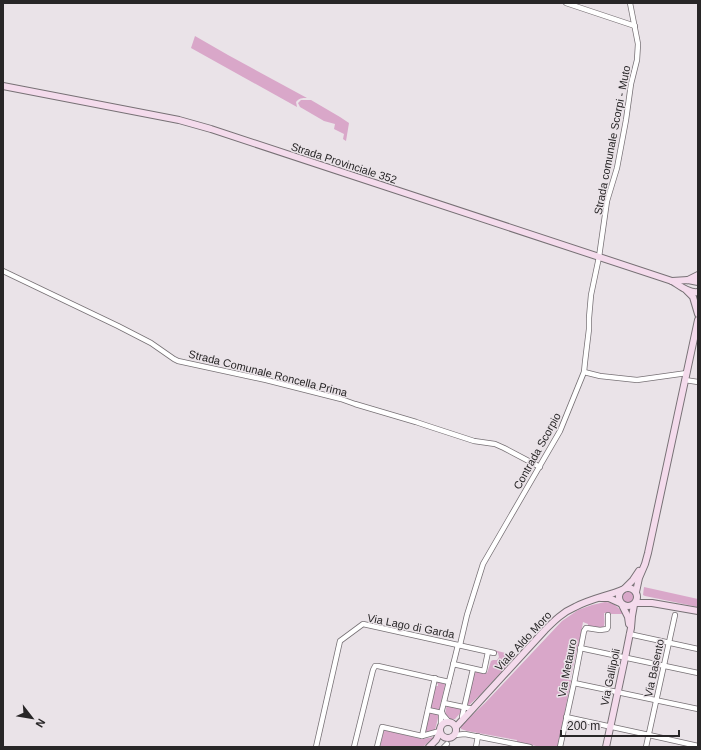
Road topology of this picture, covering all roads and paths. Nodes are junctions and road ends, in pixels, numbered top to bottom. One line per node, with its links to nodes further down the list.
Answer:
1 (566, 3): 3 (street)
2 (630, 3): 3 (street, Strada comunale Scorpi - Muto)
3 (635, 26): 5 (street, Strada comunale Scorpi - Muto)
4 (3, 86): 5 (main road, Strada Provinciale 352)
5 (599, 257): 9 (main road, Strada Provinciale 352); 15 (street, Contrada Scorpio)
6 (3, 271): 18 (street, Strada Comunale Roncella Prima)
7 (698, 275): 8 (main road, Strada Provinciale 352)
8 (688, 280): 9 (main road, Strada Provinciale 352); 10 (main road, Strada Provinciale 352)
9 (672, 281): 11 (main road, Strada Provinciale 352)
10 (698, 282)
11 (684, 289): 12 (main road, Strada Provinciale 352); 13 (main road, Strada Provinciale 352)
12 (698, 292)
13 (698, 314)
14 (698, 320): 16 (main road)
15 (584, 372): 16 (street); 18 (street, Contrada Scorpio)
16 (686, 376): 17 (street); 19 (main road)
17 (698, 382)
18 (540, 467): 31 (street, Contrada Scorpio)
19 (648, 553): 20 (main road); 21 (main road)
20 (624, 589): 21 (main road, Viale Aldo Moro); 22 (main road, Viale Aldo Moro); 24 (main road)
21 (637, 593): 23 (main road, Viale Aldo Moro); 25 (main road)
22 (592, 600): 24 (main road, Viale Aldo Moro); 48 (main road, Viale Aldo Moro)
23 (652, 603): 25 (main road, Viale Aldo Moro); 26 (main road, Viale Aldo Moro)
24 (621, 604): 25 (main road, Viale Aldo Moro); 29 (main road, Via Gallipoli)
25 (635, 604): 29 (main road, Via Gallipoli)
26 (698, 611)
27 (608, 615): 32 (street, Via Metauro)
28 (675, 615): 30 (street, Via Basento)
29 (629, 634): 30 (street); 36 (main road, Via Gallipoli)
30 (669, 642): 33 (street); 38 (street, Via Basento)
31 (459, 645): 34 (street, Via Lago di Garda); 37 (street, Contrada Scorpio); 62 (street, Via Lago di Garda)
32 (580, 648): 36 (street); 43 (street, Via Metauro)
33 (698, 649)
34 (488, 652): 35 (street, Via Lago di Garda); 39 (street)
35 (494, 653)
36 (625, 658): 38 (street); 44 (main road, Via Gallipoli)
37 (453, 664): 39 (street); 42 (street, Contrada Scorpio)
38 (664, 666): 40 (street); 45 (street, Via Basento)
39 (473, 669): 47 (street)
40 (698, 673)
41 (435, 678): 42 (street); 50 (street); 63 (street)
42 (449, 682): 46 (street, Contrada Scorpio)
43 (574, 683): 44 (street); 52 (street, Via Metauro)
44 (617, 693): 45 (street); 55 (main road, Via Gallipoli)
45 (656, 701): 49 (street); 57 (street, Via Basento)
46 (444, 703): 47 (street); 51 (street, Contrada Scorpio)
47 (464, 707): 48 (street); 53 (street)
48 (473, 708): 53 (main road, Viale Aldo Moro)
49 (698, 709)
50 (428, 710): 51 (street); 58 (street)
51 (442, 712): 54 (street); 56 (street, Contrada Scorpio)
52 (566, 717): 55 (street); 69 (street, Via Metauro)
53 (463, 718): 54 (main road, Viale Aldo Moro)
54 (454, 727): 56 (main road, Viale Aldo Moro); 59 (street); 60 (main road, Viale Aldo Moro)
55 (610, 727): 57 (street); 70 (main road, Via Gallipoli)
56 (441, 730): 58 (street); 60 (main road); 65 (main road, Viale Aldo Moro)
57 (649, 735): 71 (street, Via Basento); 72 (street)
58 (422, 736): 64 (street)
59 (478, 736): 61 (street); 67 (street)
60 (446, 743): 66 (main road, Viale Aldo Moro)
61 (518, 746): 68 (street)
62 (316, 747)
63 (354, 747)
64 (377, 747)
65 (429, 747)
66 (432, 747)
67 (476, 747)
68 (530, 747)
69 (560, 747)
70 (606, 747)
71 (646, 747)
72 (697, 747)

